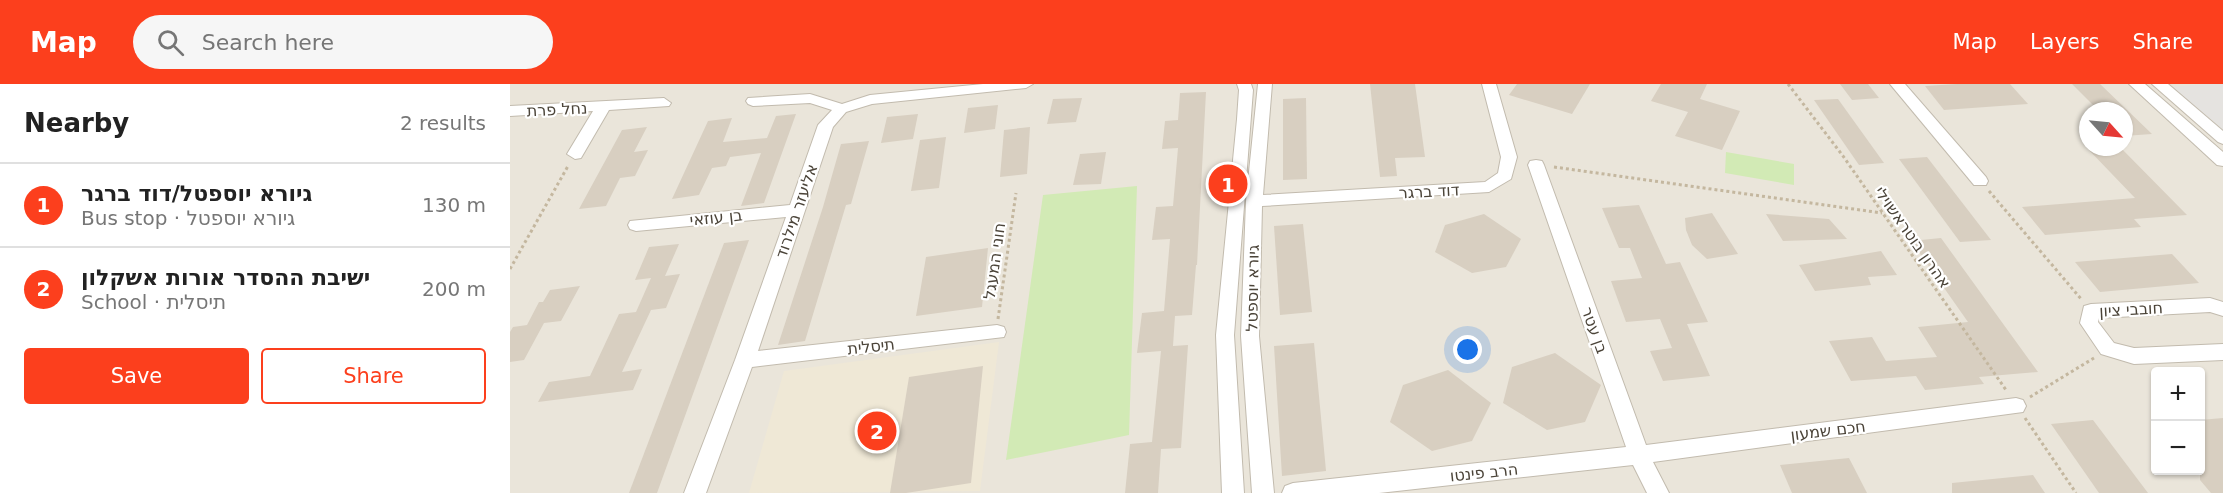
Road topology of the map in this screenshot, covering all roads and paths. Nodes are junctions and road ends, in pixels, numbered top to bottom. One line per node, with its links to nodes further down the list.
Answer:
1 (1026, 84): 12 (street)
2 (1243, 84): 3 (street); 34 (street, גיורא יוספטל)
3 (1264, 84): 20 (street, גיורא יוספטל)
4 (1489, 84): 20 (street, דוד ברגר)
5 (1788, 84): 22 (path, אהרון בוטראשוילי)
6 (1897, 84): 18 (street)
7 (2136, 84): 16 (street)
8 (2159, 84): 14 (street)
9 (753, 101): 12 (street)
10 (664, 103): 11 (street, נחל פרת)
11 (604, 106): 13 (street, נחל פרת); 15 (street, נחל פרת)
12 (841, 109): 21 (street, אליעזר מילרוד)
13 (510, 111)
14 (2223, 139)
15 (575, 154): 24 (path)
16 (2223, 161)
17 (1536, 165): 22 (path); 32 (street, בן עטר)
18 (1980, 181): 26 (path)
19 (1016, 193): 27 (path, חוני המעגל)
20 (1254, 201): 35 (street, גיורא יוספטל)
21 (795, 210): 23 (street, בן עוזאי); 30 (street, אליעזר מילרוד)
22 (1882, 213): 31 (path, אהרון בוטראשוילי)
23 (636, 225)
24 (510, 269)
25 (2223, 309): 26 (street, חובבי ציון)
26 (2091, 311): 28 (street, חובבי ציון)
27 (997, 332): 30 (street, תיסלית)
28 (2108, 349): 29 (street); 31 (path)
29 (2223, 352)
30 (745, 360): 33 (street, אליעזר מילרוד)
31 (2016, 406): 32 (street, חכם שמעון); 38 (path, אהרון בוטראשוילי)
32 (1639, 455): 36 (street, הרב פינטו); 37 (street, בן עטר)
33 (695, 493)
34 (1233, 493)
35 (1263, 493)
36 (1293, 493)
37 (1658, 493)
38 (2076, 493)

